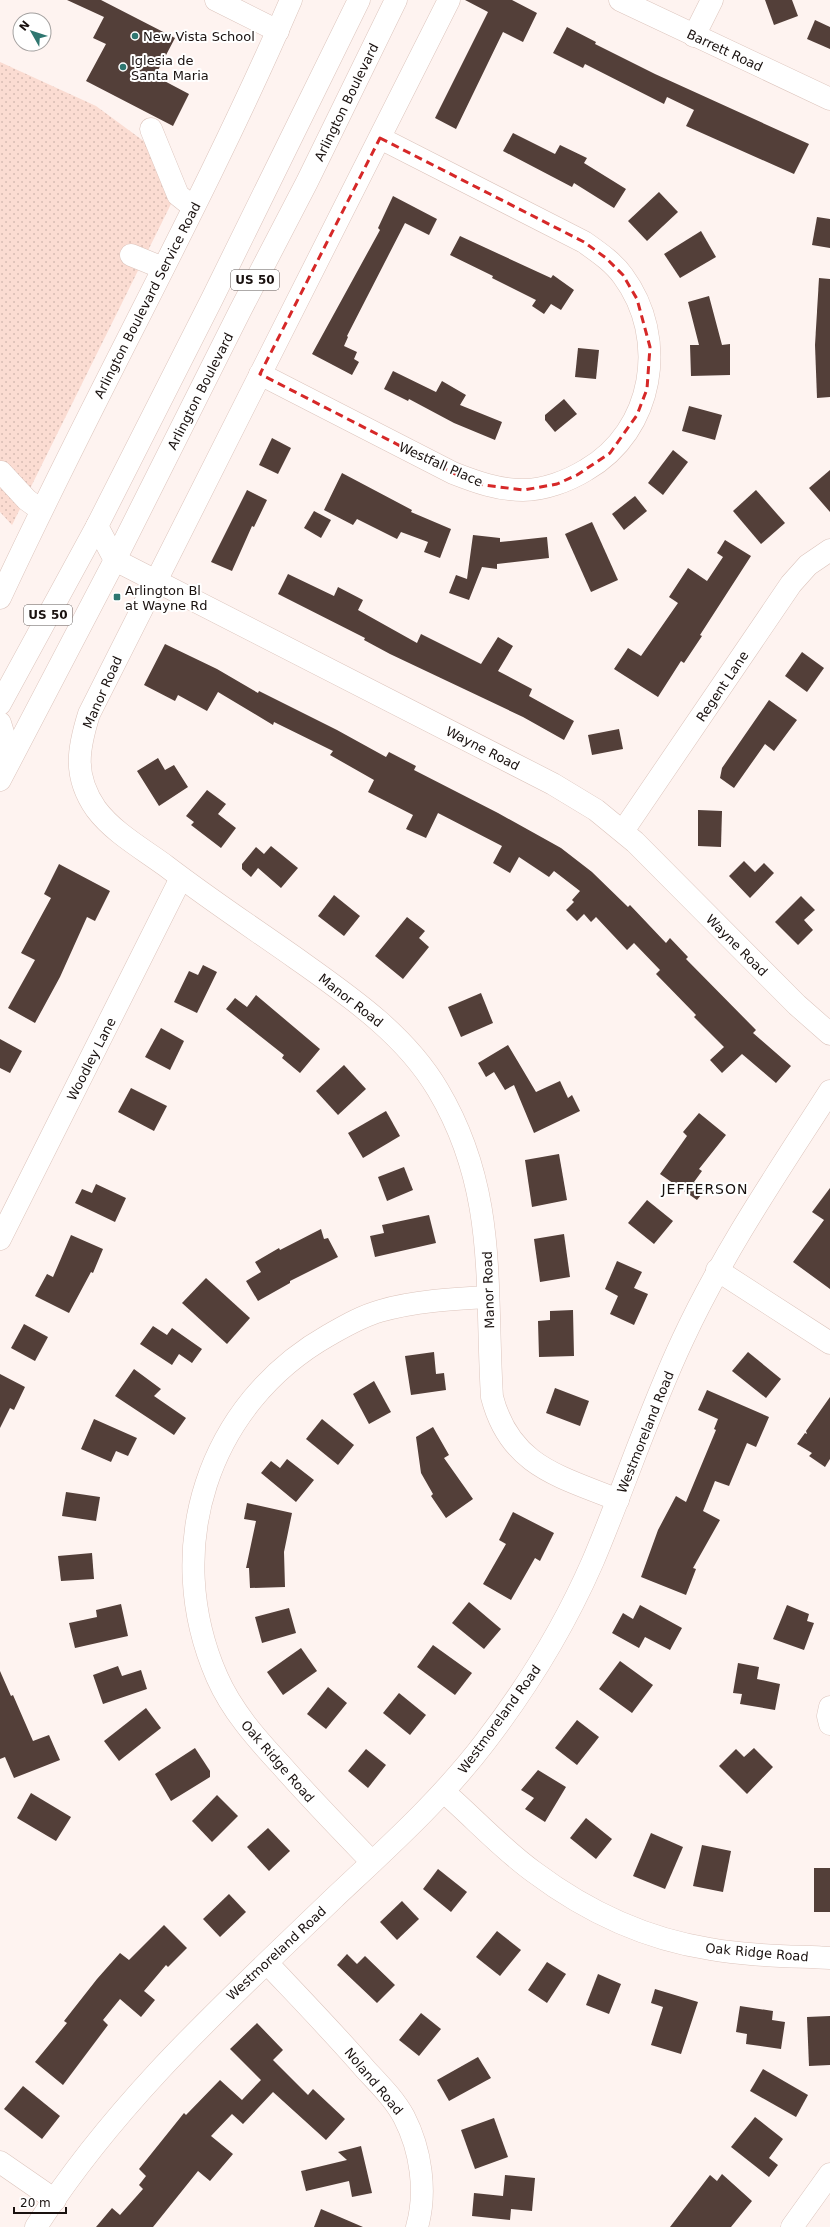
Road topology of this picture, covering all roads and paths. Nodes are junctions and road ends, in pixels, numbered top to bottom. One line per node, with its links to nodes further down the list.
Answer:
1 (216, 0): 8 (main road)
2 (291, 0): 8 (main road, Arlington Boulevard Service Road)
3 (359, 0): 19 (main road, US 50)
4 (396, 0): 21 (main road, Arlington Boulevard / US 50)
5 (449, 0): 12 (main road)
6 (620, 0): 9 (main road, Barrett Road)
7 (712, 0): 9 (main road)
8 (278, 31): 13 (main road, Arlington Boulevard Service Road)
9 (694, 36): 10 (main road, Barrett Road)
10 (830, 99)
11 (151, 129): 13 (main road)
12 (380, 138): 16 (main road); 16 (main road, Westfall Place)
13 (193, 207): 15 (main road, Arlington Boulevard Service Road)
14 (131, 255): 15 (main road)
15 (163, 268): 18 (main road, Arlington Boulevard Service Road)
16 (260, 374): 22 (main road)
17 (1, 472): 18 (main road)
18 (41, 510): 23 (main road, Arlington Boulevard Service Road)
19 (97, 526): 21 (main road); 24 (main road, US 50)
20 (830, 550): 28 (main road, Regent Lane)
21 (115, 560): 22 (main road, Wayne Road); 27 (main road, Arlington Boulevard / US 50)
22 (155, 581): 28 (main road, Wayne Road); 29 (main road, Manor Road)
23 (0, 598)
24 (0, 704)
25 (0, 723): 26 (main road)
26 (0, 773)
27 (0, 780)
28 (623, 831): 30 (main road, Wayne Road)
29 (181, 878): 32 (main road, Woodley Lane); 34 (main road, Manor Road)
30 (830, 1034)
31 (830, 1091): 33 (main road, Westmoreland Road)
32 (0, 1239)
33 (717, 1270): 35 (main road); 36 (main road, Westmoreland Road)
34 (488, 1297): 36 (main road, Manor Road); 40 (main road, Oak Ridge Road)
35 (830, 1343)
36 (618, 1500): 39 (main road, Westmoreland Road)
37 (830, 1707): 38 (main road)
38 (830, 1724)
39 (444, 1792): 40 (main road, Westmoreland Road); 41 (main road, Oak Ridge Road)
40 (372, 1862): 42 (main road, Westmoreland Road)
41 (830, 1958)
42 (267, 1963): 45 (main road, Westmoreland Road); 47 (main road, Noland Road)
43 (0, 2162): 45 (main road)
44 (830, 2174): 48 (main road)
45 (55, 2200): 46 (main road, Westmoreland Road)
46 (36, 2227)
47 (417, 2227)
48 (792, 2227)

